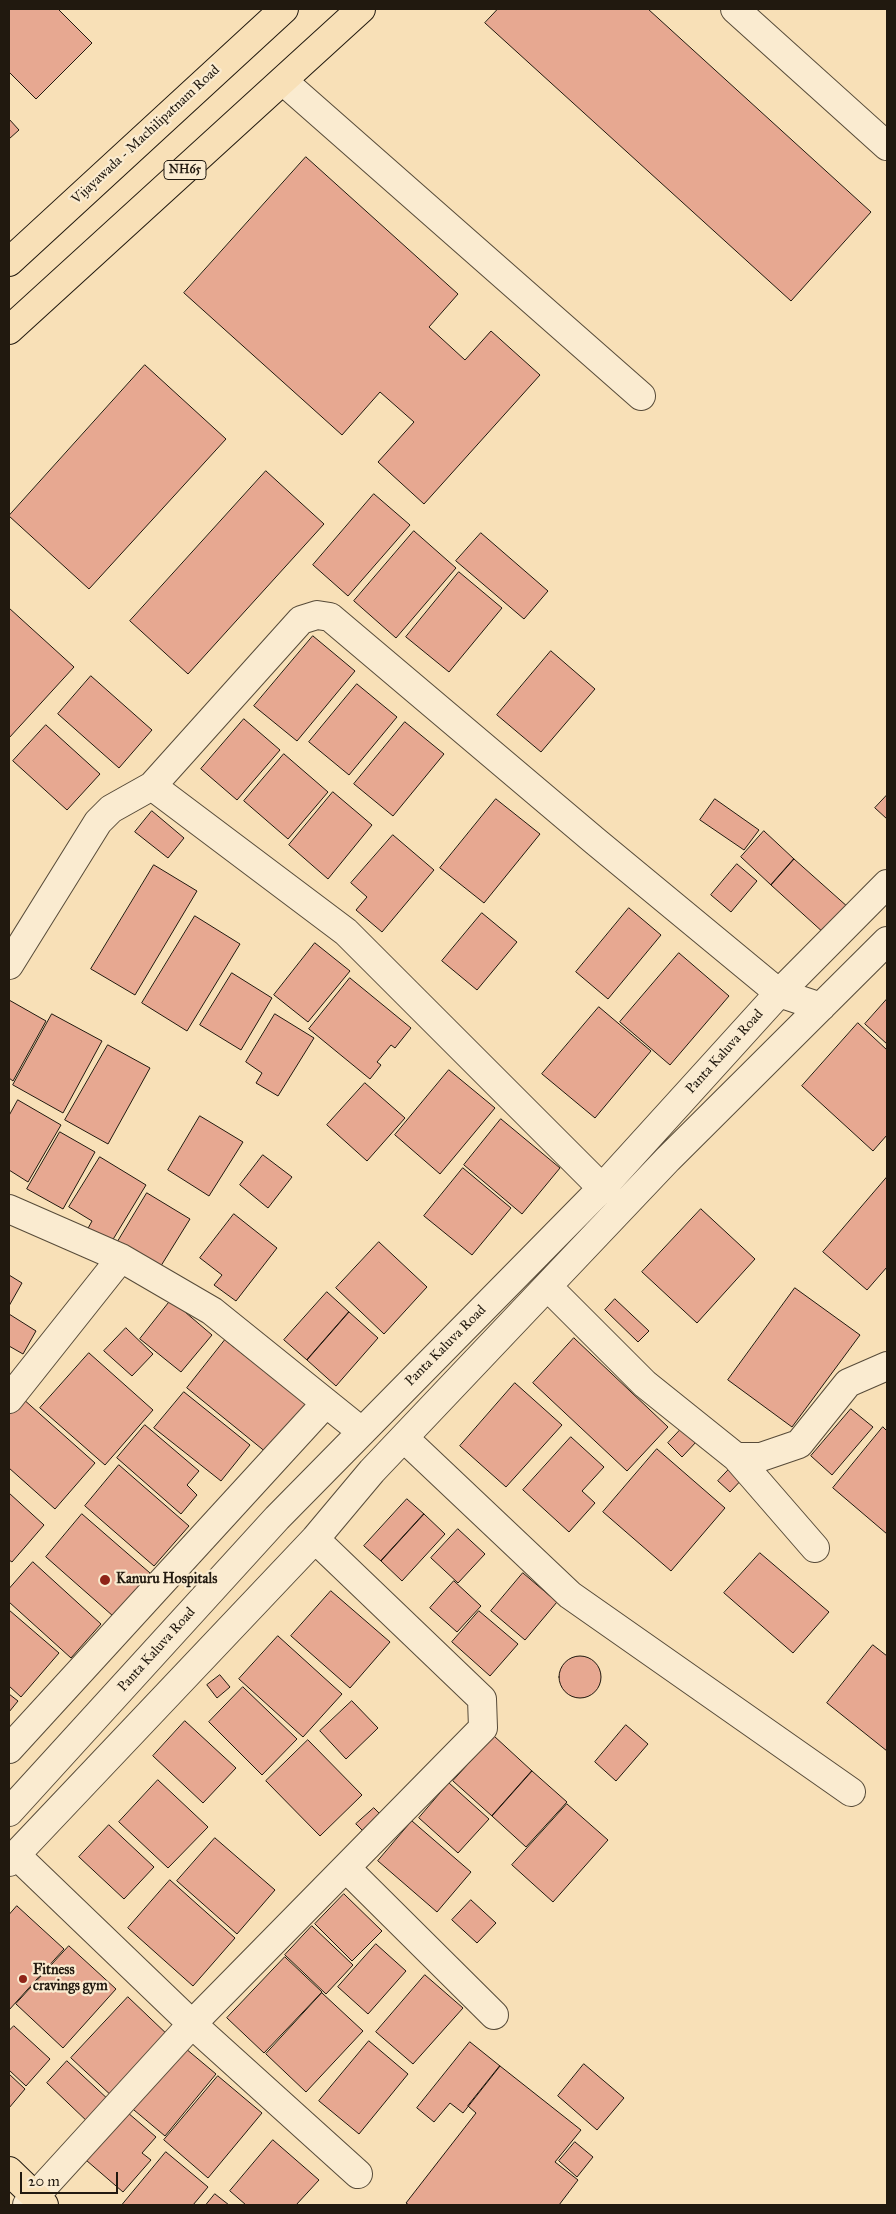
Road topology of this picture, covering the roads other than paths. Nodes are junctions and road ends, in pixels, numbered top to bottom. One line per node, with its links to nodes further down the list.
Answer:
1 (284, 9): 6 (main road, Vijayawada - Machilipatnam Road)
2 (361, 9): 4 (main road, NH65)
3 (735, 9): 5 (street)
4 (283, 81): 7 (main road, NH65); 8 (street)
5 (887, 146)
6 (9, 262)
7 (9, 330)
8 (641, 396)
9 (152, 786): 12 (street); 13 (street); 15 (street)
10 (887, 884): 13 (street, Panta Kaluva Road)
11 (887, 941): 14 (street)
12 (9, 965)
13 (779, 993): 14 (street); 15 (street, Panta Kaluva Road)
14 (821, 1007): 18 (street)
15 (602, 1188): 22 (street, Panta Kaluva Road)
16 (9, 1208): 17 (street)
17 (121, 1258): 20 (street); 21 (street)
18 (548, 1287): 23 (street); 24 (street)
19 (887, 1366): 24 (street)
20 (9, 1399)
21 (325, 1404): 22 (street); 27 (street)
22 (361, 1431): 29 (street, Panta Kaluva Road)
23 (404, 1438): 25 (street); 28 (street)
24 (736, 1456): 26 (street)
25 (315, 1539): 30 (street); 31 (street)
26 (815, 1548)
27 (9, 1749)
28 (851, 1792)
29 (9, 1812)
30 (12, 1859): 33 (street)
31 (346, 1868): 32 (street); 33 (street)
32 (494, 2015)
33 (192, 2024): 35 (street); 36 (street)
34 (9, 2171): 36 (main road)
35 (358, 2174)
36 (36, 2202)

